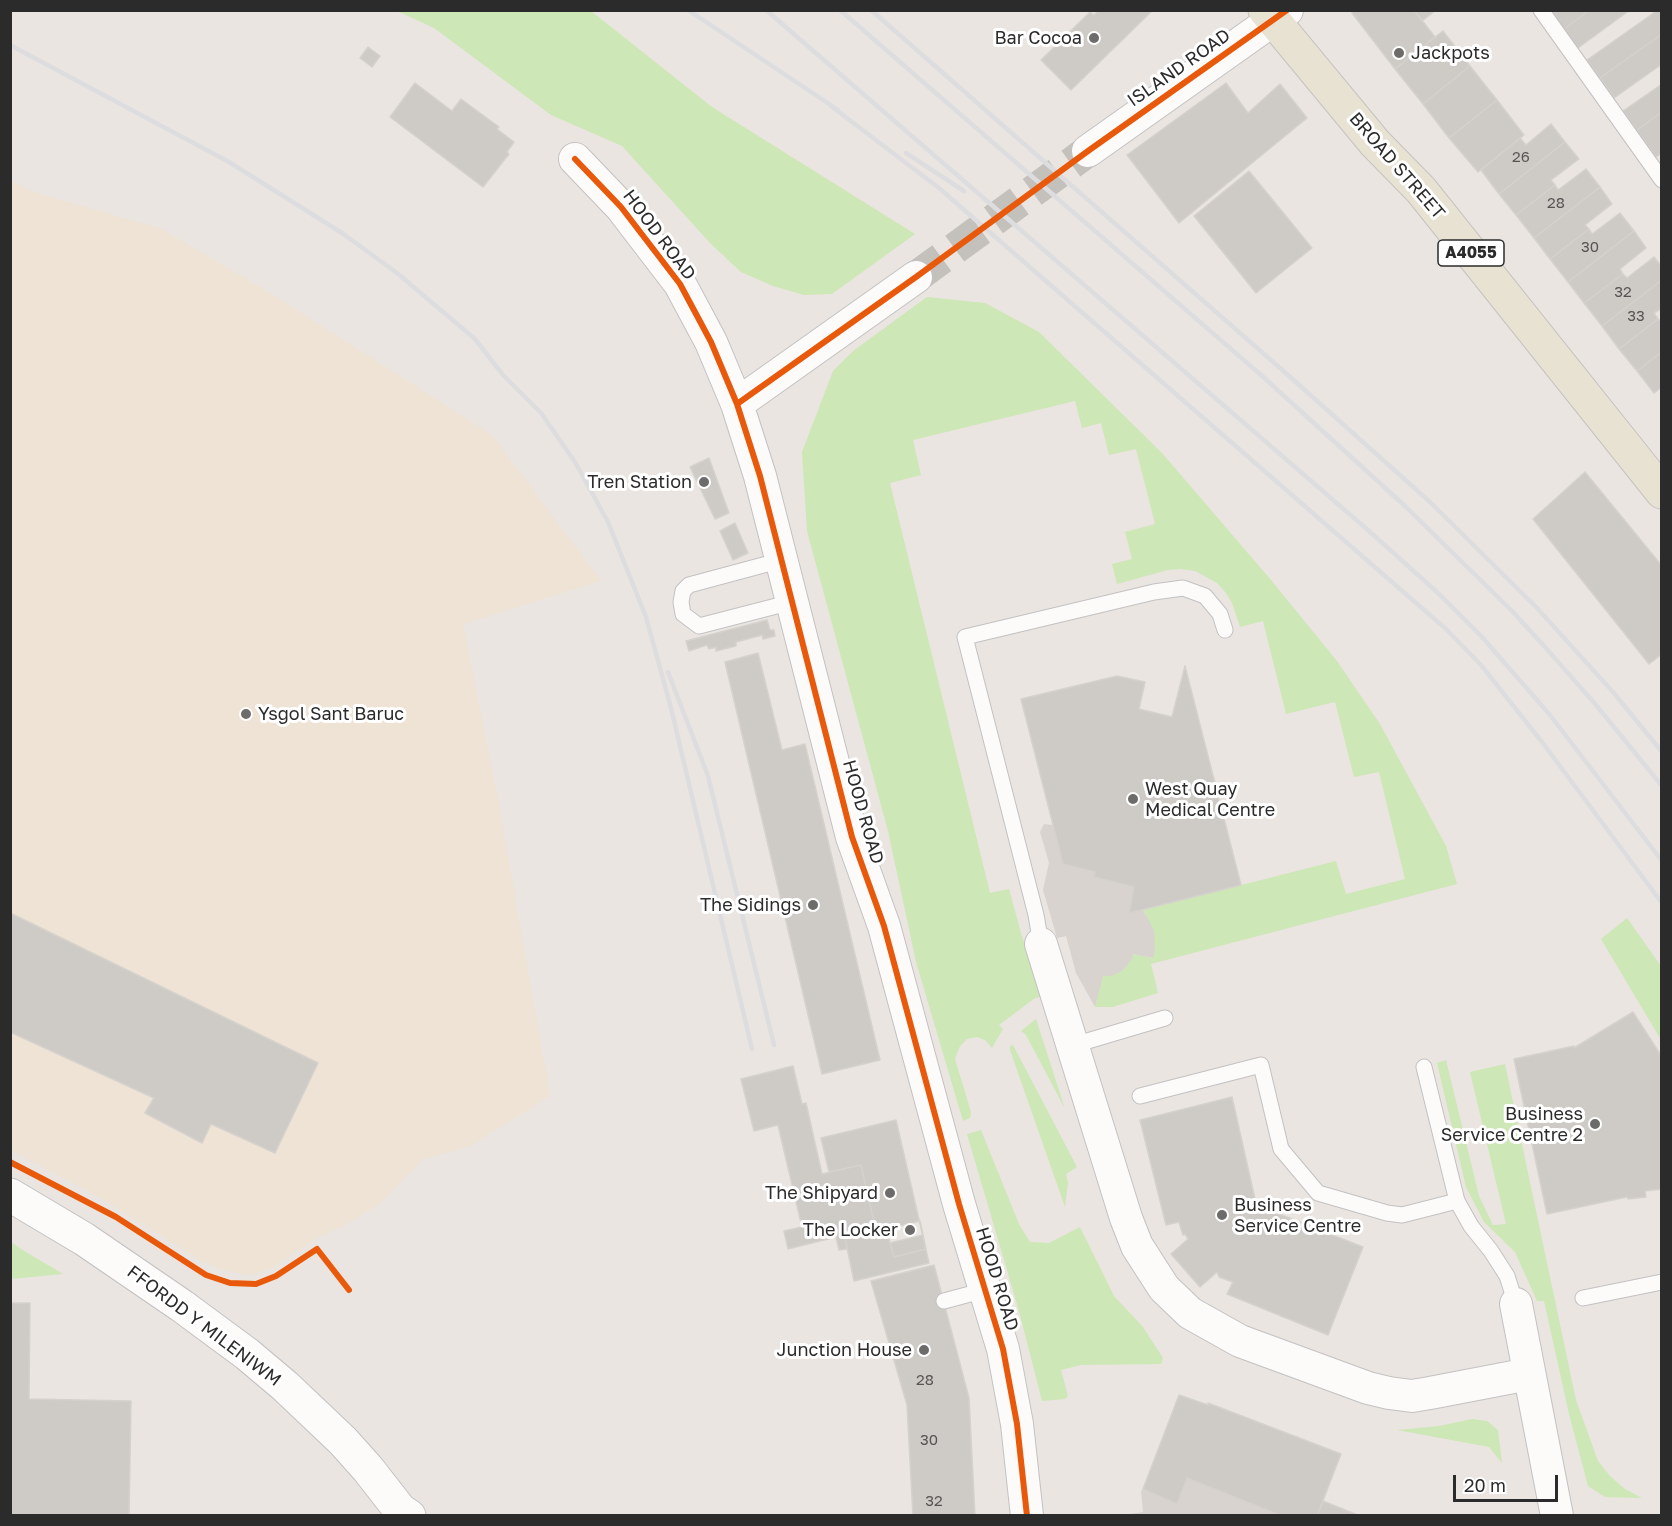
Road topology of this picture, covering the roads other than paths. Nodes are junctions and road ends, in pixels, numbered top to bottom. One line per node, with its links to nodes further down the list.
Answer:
1 (1541, 10): 5 (lane)
2 (1275, 14): 3 (street, ISLAND ROAD); 8 (main road, BROAD STREET / A4055)
3 (1088, 151)
4 (575, 159): 7 (street, HOOD ROAD)
5 (1662, 180)
6 (916, 277): 7 (street)
7 (737, 404): 9 (street, HOOD ROAD)
8 (1662, 492)
9 (782, 560): 10 (street, HOOD ROAD); 10 (lane)
10 (792, 603): 20 (street, HOOD ROAD)
11 (1225, 630): 12 (lane)
12 (1041, 944): 14 (street)
13 (1165, 1018): 14 (lane)
14 (1074, 1045): 24 (street)
15 (1424, 1066): 18 (lane)
16 (1140, 1096): 18 (lane)
17 (10, 1195): 25 (street, FFORDD Y MILENIWM)
18 (1457, 1201): 23 (lane)
19 (1662, 1281): 21 (lane)
20 (985, 1290): 22 (lane); 26 (street, HOOD ROAD)
21 (1583, 1298)
22 (944, 1301)
23 (1516, 1304): 24 (street)
24 (1529, 1374): 27 (street)
25 (403, 1514)
26 (1027, 1515)
27 (1557, 1515)

